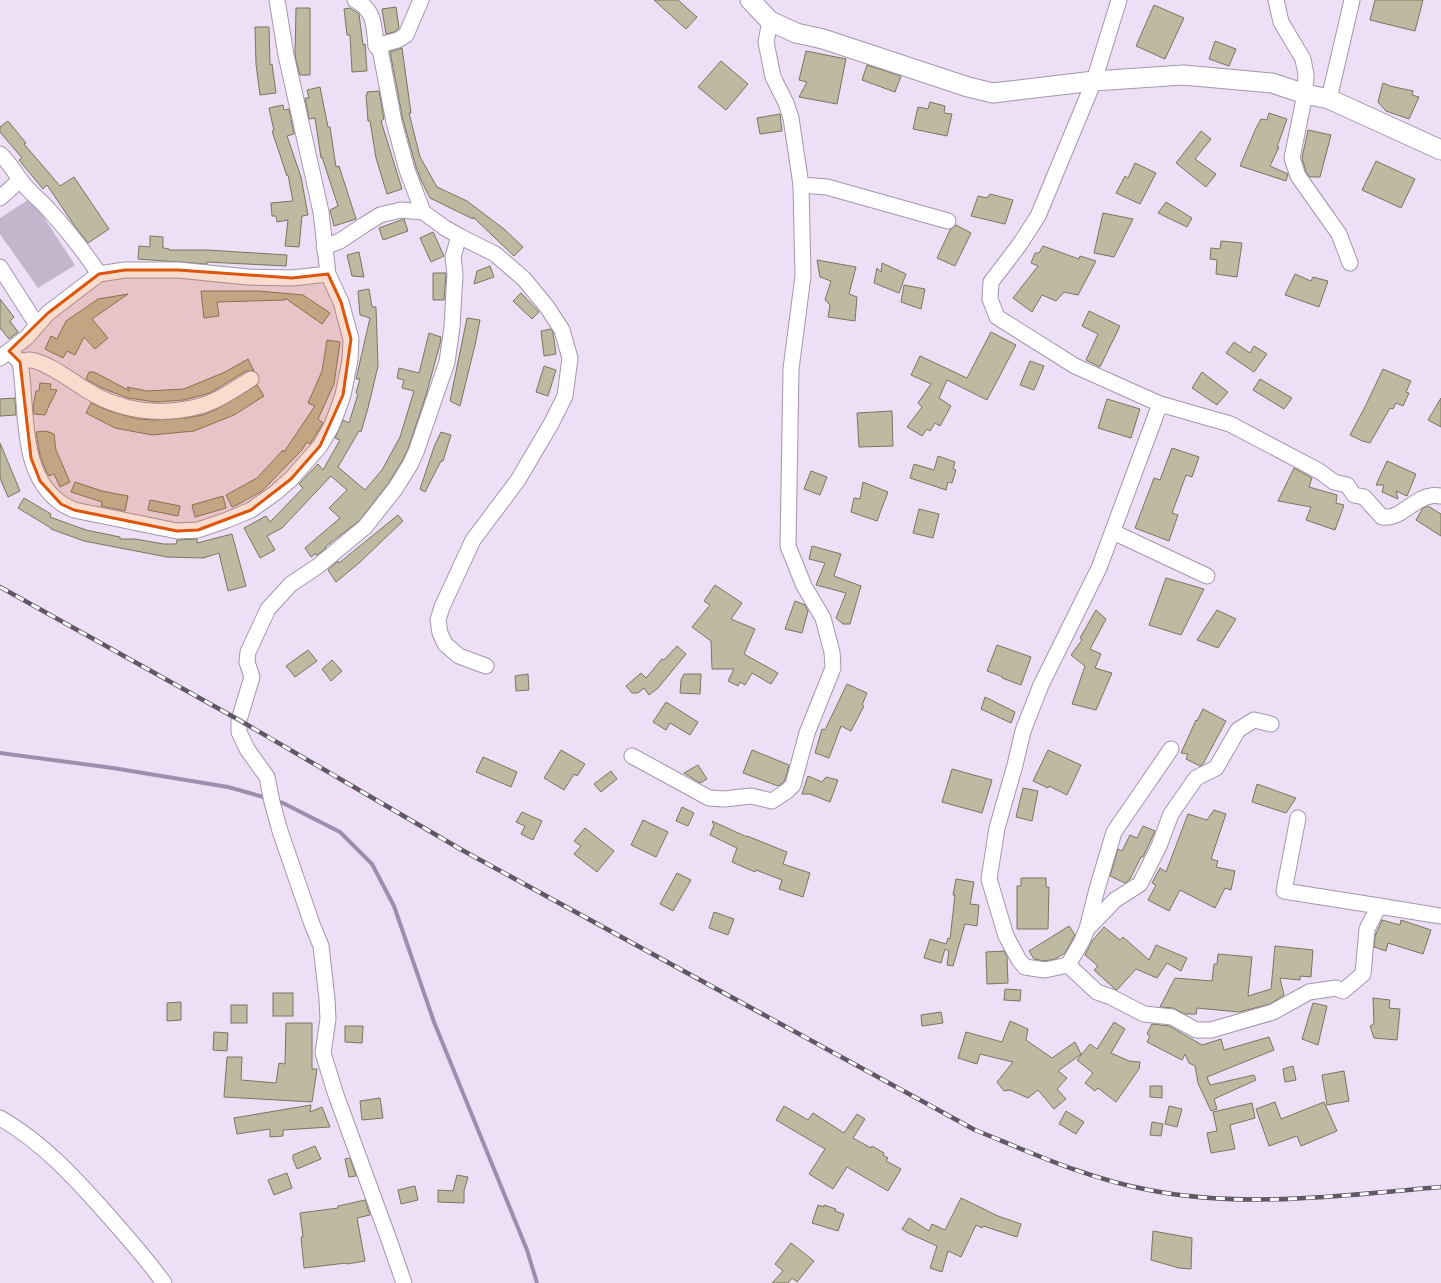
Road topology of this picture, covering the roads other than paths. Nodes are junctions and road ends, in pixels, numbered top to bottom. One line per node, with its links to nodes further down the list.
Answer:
1 (277, 0): 21 (street)
2 (355, 0): 9 (street)
3 (421, 0): 9 (street)
4 (750, 0): 8 (street)
5 (1119, 0): 10 (street)
6 (1276, 0): 11 (street)
7 (1352, 0): 12 (street)
8 (770, 21): 10 (street); 16 (street)
9 (376, 46): 18 (street)
10 (1094, 81): 11 (street); 29 (street)
11 (1305, 94): 12 (street); 22 (street)
12 (1329, 99): 13 (street)
13 (1441, 150)
14 (0, 154): 15 (street)
15 (20, 180): 17 (street); 24 (street)
16 (801, 185): 19 (street); 36 (street)
17 (0, 198)
18 (423, 212): 20 (street); 21 (street)
19 (948, 220)
20 (459, 236): 33 (street); 44 (street)
21 (324, 247): 25 (street)
22 (1350, 264)
23 (0, 267): 26 (street)
24 (99, 274): 25 (street); 26 (street)
25 (328, 274): 27 (street)
26 (36, 325): 27 (street)
27 (10, 357): 28 (street)
28 (251, 379)
29 (1160, 404): 30 (street); 31 (street)
30 (1441, 496)
31 (1113, 532): 32 (street); 41 (street)
32 (1207, 576)
33 (486, 666)
34 (1271, 724): 40 (street)
35 (1171, 749): 40 (street)
36 (632, 756)
37 (1298, 818): 38 (street)
38 (1379, 906): 39 (street); 41 (street)
39 (1441, 916)
40 (1087, 929): 41 (street)
41 (1068, 965)
42 (0, 1118): 43 (street)
43 (164, 1283)
44 (404, 1283)

